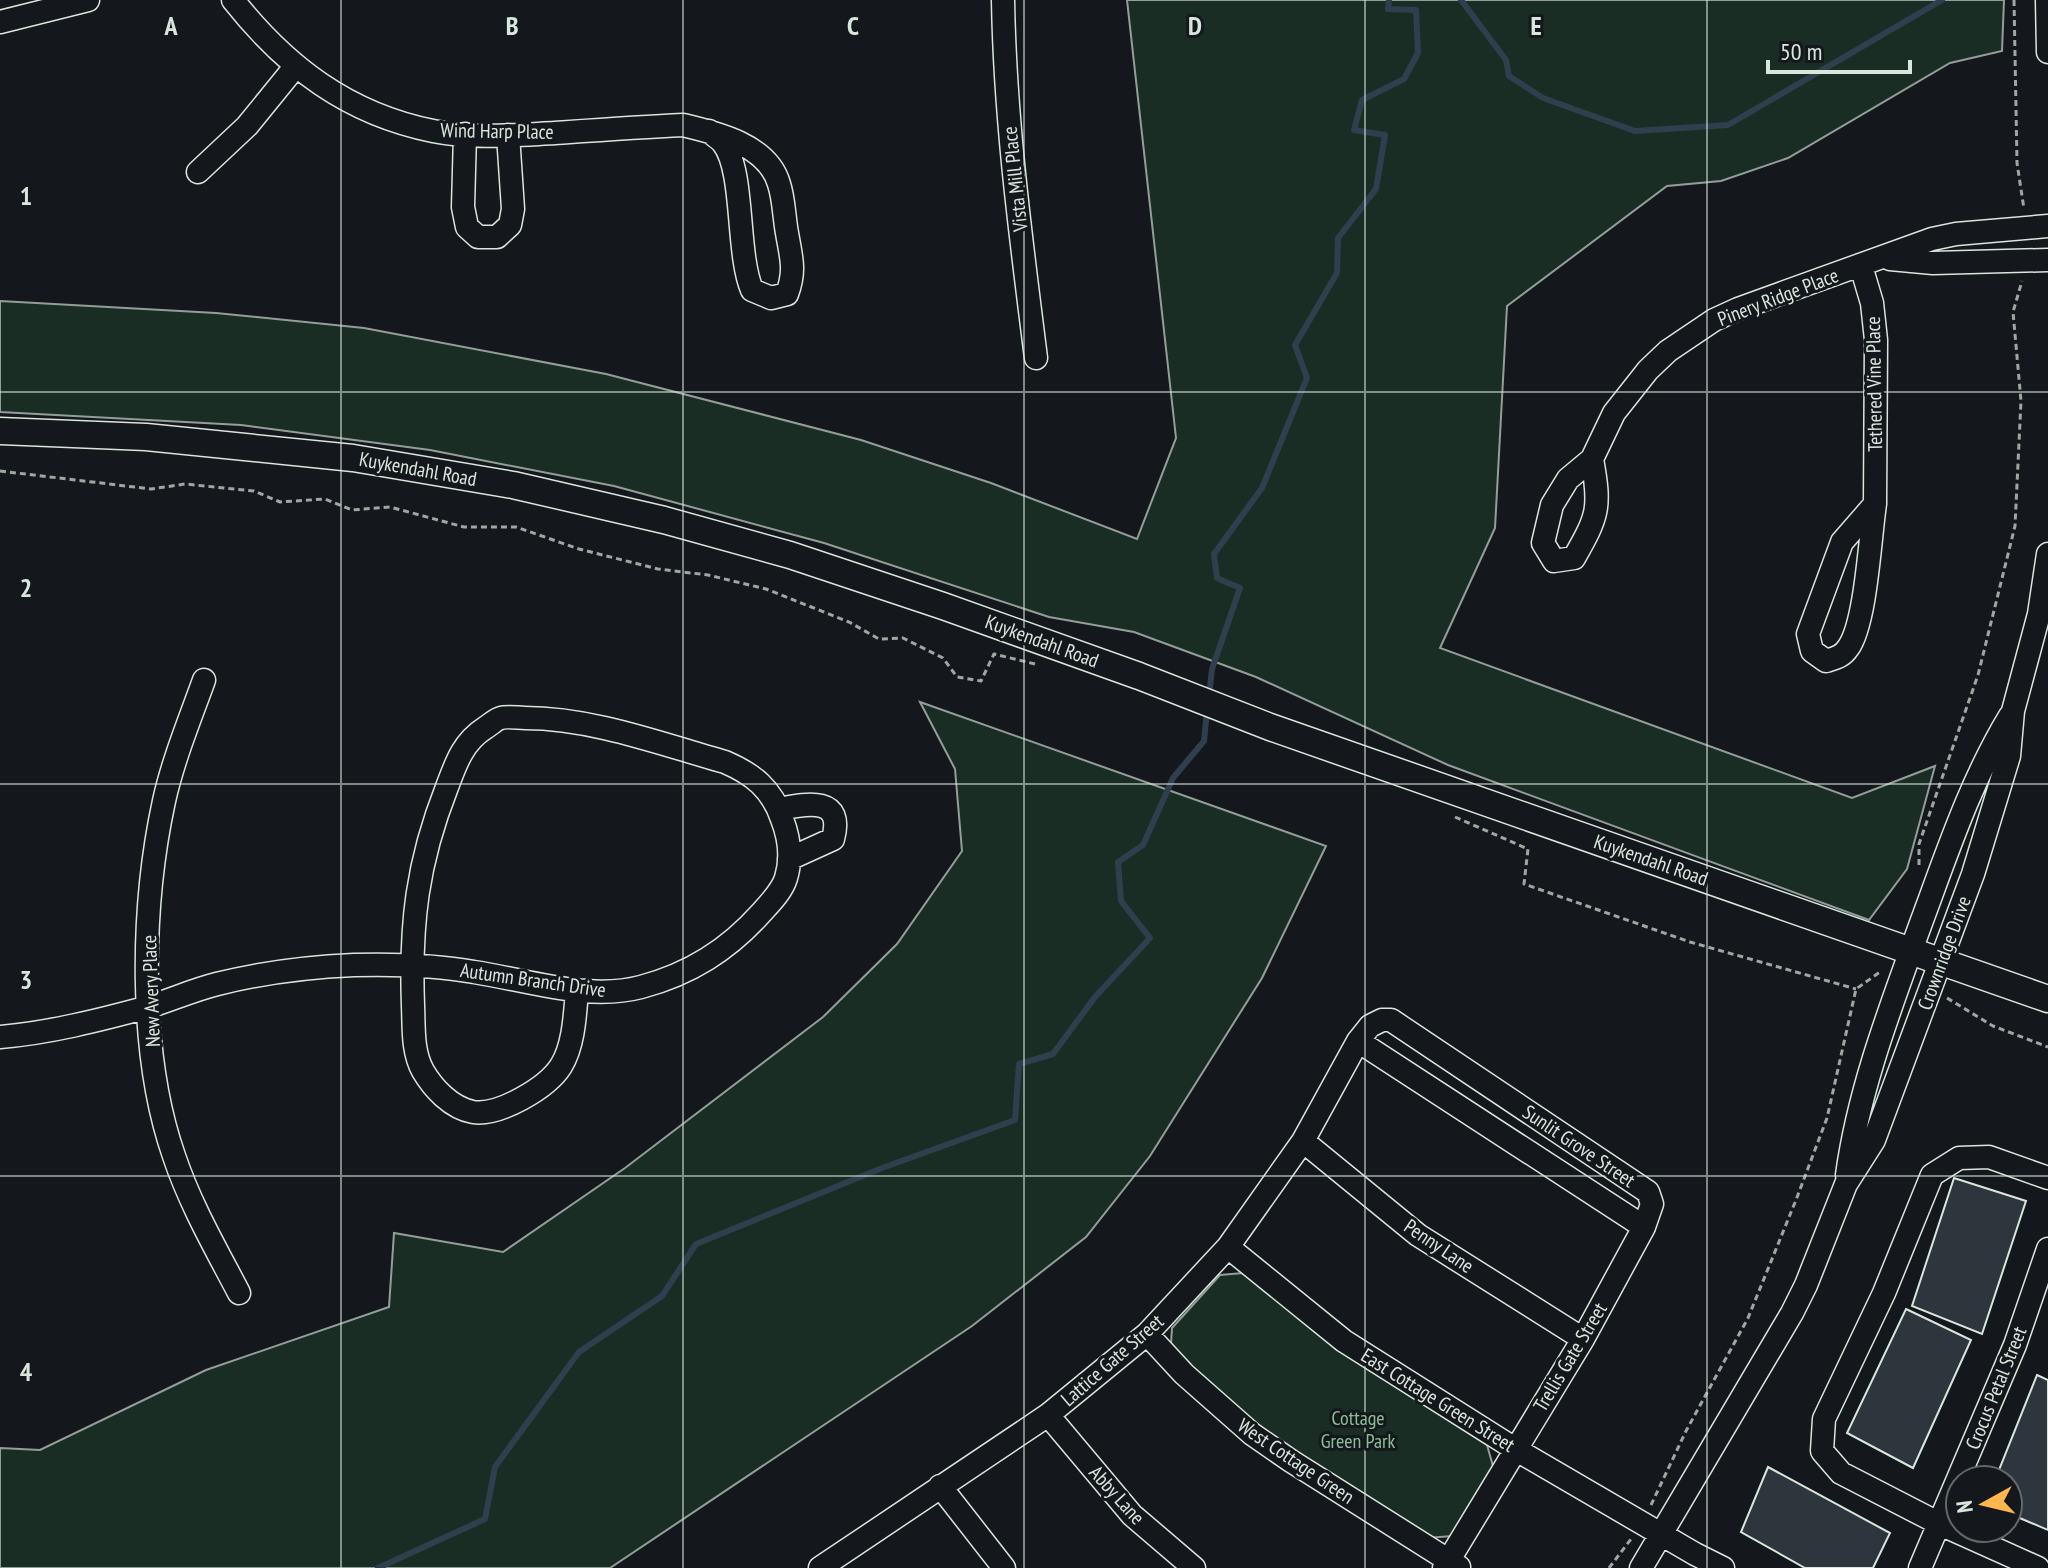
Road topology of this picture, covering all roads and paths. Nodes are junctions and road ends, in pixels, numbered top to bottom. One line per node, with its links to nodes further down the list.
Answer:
1 (88, 0): 6 (street)
2 (233, 0): 8 (street, Wind Harp Place)
3 (1003, 0): 19 (street, Vista Mill Place)
4 (2014, 0): 14 (path)
5 (2047, 0): 7 (street)
6 (0, 22)
7 (2048, 52)
8 (295, 67): 10 (street, Wind Harp Place); 12 (street)
9 (709, 131): 9 (street, Wind Harp Place); 11 (street, Wind Harp Place)
10 (465, 134): 11 (street, Wind Harp Place); 11 (street)
11 (508, 135)
12 (198, 172)
13 (2048, 226): 14 (street, Pinery Ridge Place)
14 (2024, 228): 15 (street, Pinery Ridge Place)
15 (1884, 258): 17 (street, Pinery Ridge Place); 18 (street, Pinery Ridge Place)
16 (2048, 260): 17 (street, Pinery Ridge Place)
17 (2024, 261): 31 (path)
18 (1861, 266): 21 (street, Pinery Ridge Place); 23 (street, Tethered Vine Place)
19 (1036, 358)
20 (0, 431): 32 (main road, Kuykendahl Road)
21 (1592, 459)
22 (0, 471): 25 (path)
23 (1875, 504): 23 (street, Tethered Vine Place)
24 (2047, 568): 27 (street, Crownridge Drive)
25 (1037, 665)
26 (204, 680): 40 (street, New Avery Place)
27 (2013, 711): 32 (street, Crownridge Drive); 33 (street, Crownridge Drive)
28 (779, 809): 30 (street, Autumn Branch Drive); 30 (street); 34 (street, Autumn Branch Drive)
29 (1456, 818): 36 (path)
30 (789, 859): 37 (street, Autumn Branch Drive)
31 (1919, 870)
32 (1911, 951): 33 (main road, Kuykendahl Road); 35 (street, Crownridge Drive)
33 (1941, 961): 38 (street, Crownridge Drive); 39 (main road, Kuykendahl Road)
34 (412, 966): 37 (street, Autumn Branch Drive); 37 (street); 40 (street, Autumn Branch Drive)
35 (1901, 981): 36 (path); 46 (street, Crownridge Drive)
36 (1856, 989): 57 (path)
37 (577, 990)
38 (1930, 992): 43 (path); 46 (street, Crownridge Drive)
39 (2048, 999)
40 (148, 1007): 41 (street, Autumn Branch Drive); 50 (street, New Avery Place)
41 (0, 1037)
42 (1358, 1041): 44 (street, Lattice Gate Street); 47 (street, Sunlit Grove Street); 47 (street, Sunlit Grove Street)
43 (2048, 1047)
44 (1303, 1141): 48 (street, Lattice Gate Street); 52 (street, Penny Lane)
45 (2048, 1178): 56 (street)
46 (1846, 1184): 57 (street, Crownridge Drive)
47 (1644, 1227): 52 (street, Trellis Gate Street)
48 (1228, 1247): 51 (street, Lattice Gate Street); 54 (street, East Cottage Green Street)
49 (2048, 1249): 56 (street, Crocus Petal Street)
50 (239, 1293)
51 (1147, 1334): 53 (street, Lattice Gate Street); 59 (street, West Cottage Green)
52 (1583, 1339): 54 (street, Trellis Gate Street)
53 (1048, 1415): 55 (street, Lattice Gate Street); 61 (street, Abby Lane)
54 (1515, 1449): 57 (street, East Cottage Green Street); 59 (street, Trellis Gate Street)
55 (940, 1486): 58 (street, Lattice Gate Street); 60 (street)
56 (1940, 1524): 65 (street, Crocus Petal Street); 66 (street)
57 (1652, 1529): 62 (path); 63 (street, Crownridge Drive); 64 (street, East Cottage Green Street)
58 (830, 1565)
59 (1451, 1565)
60 (1004, 1568)
61 (1194, 1568)
62 (1609, 1568)
63 (1641, 1568)
64 (1723, 1568)
65 (1920, 1568)
66 (2038, 1568)

